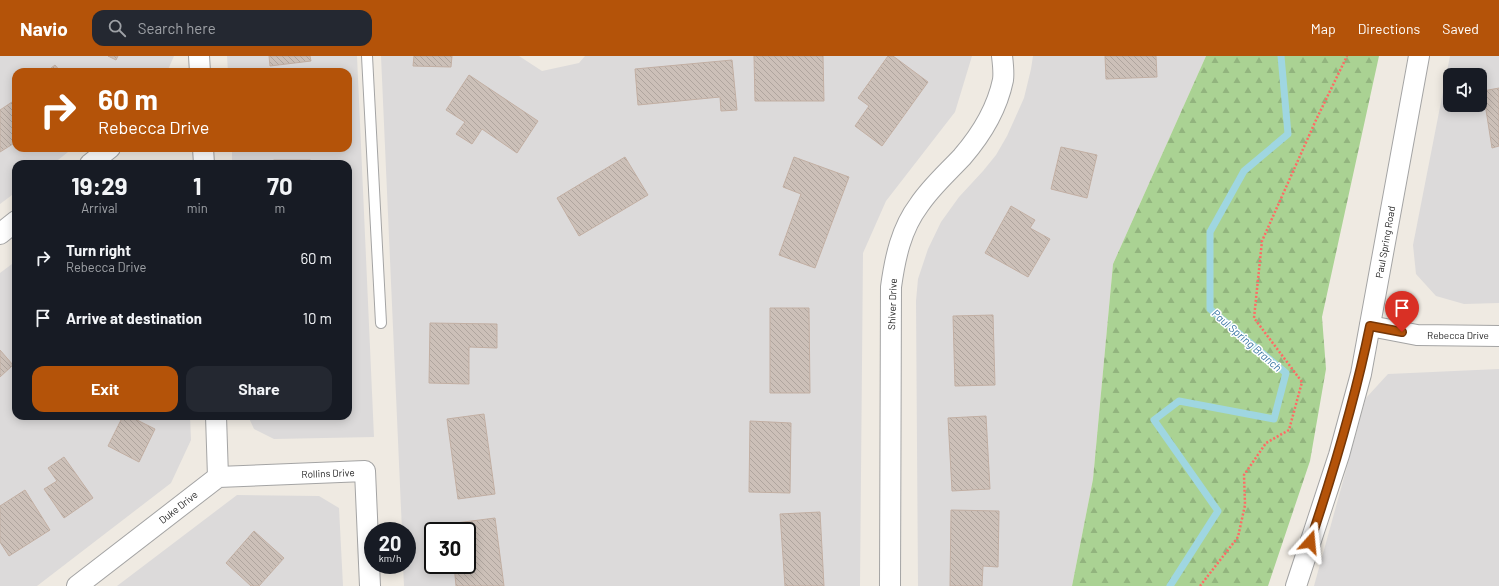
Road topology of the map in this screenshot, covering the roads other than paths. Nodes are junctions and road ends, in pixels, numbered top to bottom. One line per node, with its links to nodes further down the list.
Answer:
1 (199, 56): 5 (street)
2 (367, 56): 10 (lane)
3 (1002, 56): 17 (street, Shiver Drive)
4 (1419, 56): 11 (street, Paul Spring Road)
5 (200, 68)
6 (105, 152): 7 (street)
7 (95, 160)
8 (12, 224): 9 (street)
9 (0, 234)
10 (381, 323)
11 (1370, 326): 12 (street, Rebecca Drive); 18 (street, Paul Spring Road)
12 (1499, 336)
13 (216, 420): 14 (street)
14 (218, 476): 15 (street, Duke Drive); 16 (street, Rollins Drive)
15 (77, 586)
16 (370, 586)
17 (890, 586)
18 (1296, 586)

